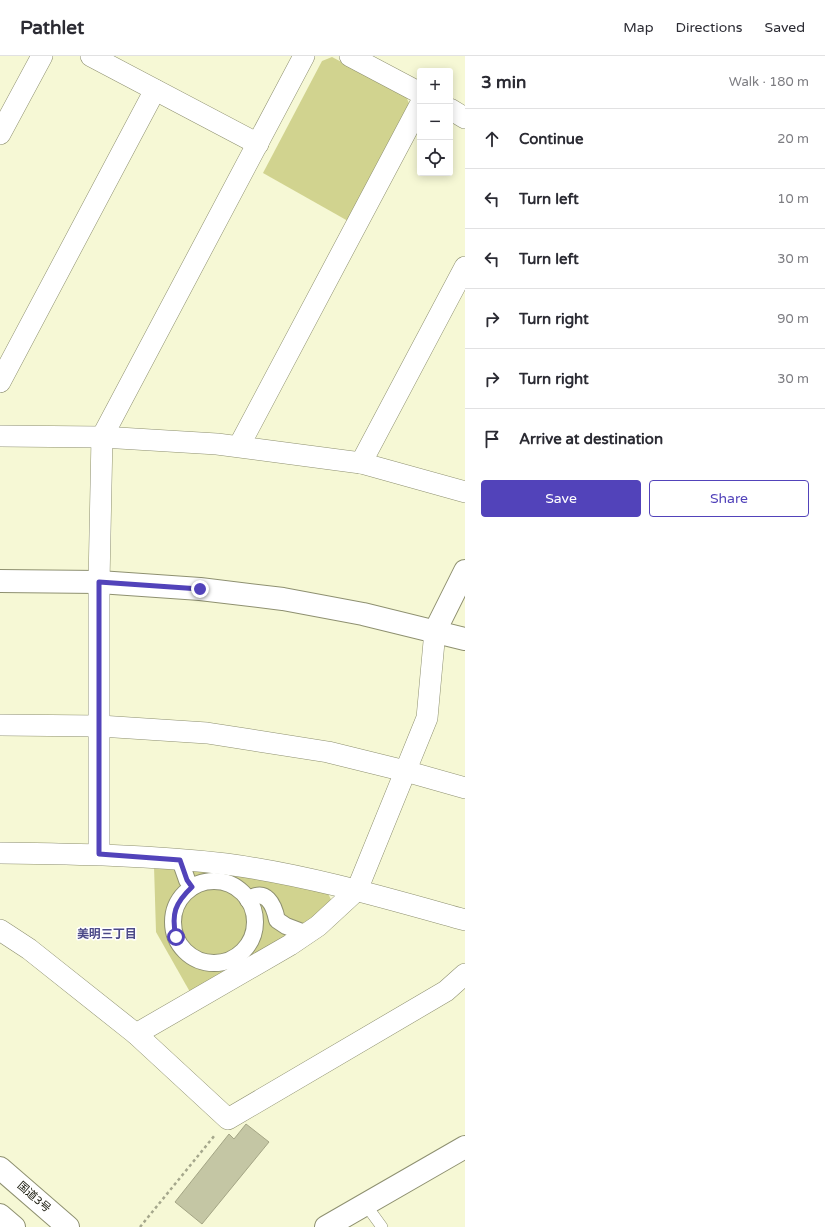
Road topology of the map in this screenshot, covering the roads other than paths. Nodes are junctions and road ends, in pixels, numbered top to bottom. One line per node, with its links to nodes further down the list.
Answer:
1 (42, 56): 7 (street)
2 (91, 56): 5 (street)
3 (304, 56): 12 (street)
4 (350, 56): 6 (street)
5 (155, 90): 12 (street); 14 (street)
6 (417, 91)
7 (6, 109): 11 (street)
8 (417, 111): 17 (street)
9 (453, 112): 10 (street)
10 (465, 118)
11 (0, 134)
12 (258, 144): 16 (street)
13 (465, 267): 18 (street)
14 (0, 382)
15 (0, 436): 16 (street)
16 (102, 437): 17 (street); 22 (street)
17 (239, 446): 18 (street)
18 (361, 463): 19 (street)
19 (465, 492)
20 (465, 570): 23 (main road)
21 (0, 581): 22 (main road)
22 (99, 582): 23 (main road); 26 (street)
23 (435, 631): 24 (main road); 27 (street)
24 (465, 639)
25 (0, 725): 26 (street)
26 (100, 726): 27 (street); 30 (street)
27 (405, 771): 28 (street); 33 (street)
28 (465, 788)
29 (0, 853): 30 (street)
30 (99, 854): 31 (street)
31 (180, 860): 32 (street); 33 (street)
32 (192, 887): 34 (street); 34 (street)
33 (357, 890): 35 (street); 37 (street)
34 (248, 900): 37 (street)
35 (465, 920)
36 (0, 930): 39 (street)
37 (307, 934): 39 (street)
38 (465, 974): 39 (street)
39 (136, 1034)
40 (465, 1147): 42 (main road)
41 (0, 1168): 45 (main road, 国道3号)
42 (366, 1205): 46 (main road); 47 (lane)
43 (0, 1215): 44 (main road)
44 (14, 1227)
45 (68, 1227)
46 (326, 1227)
47 (382, 1227)

